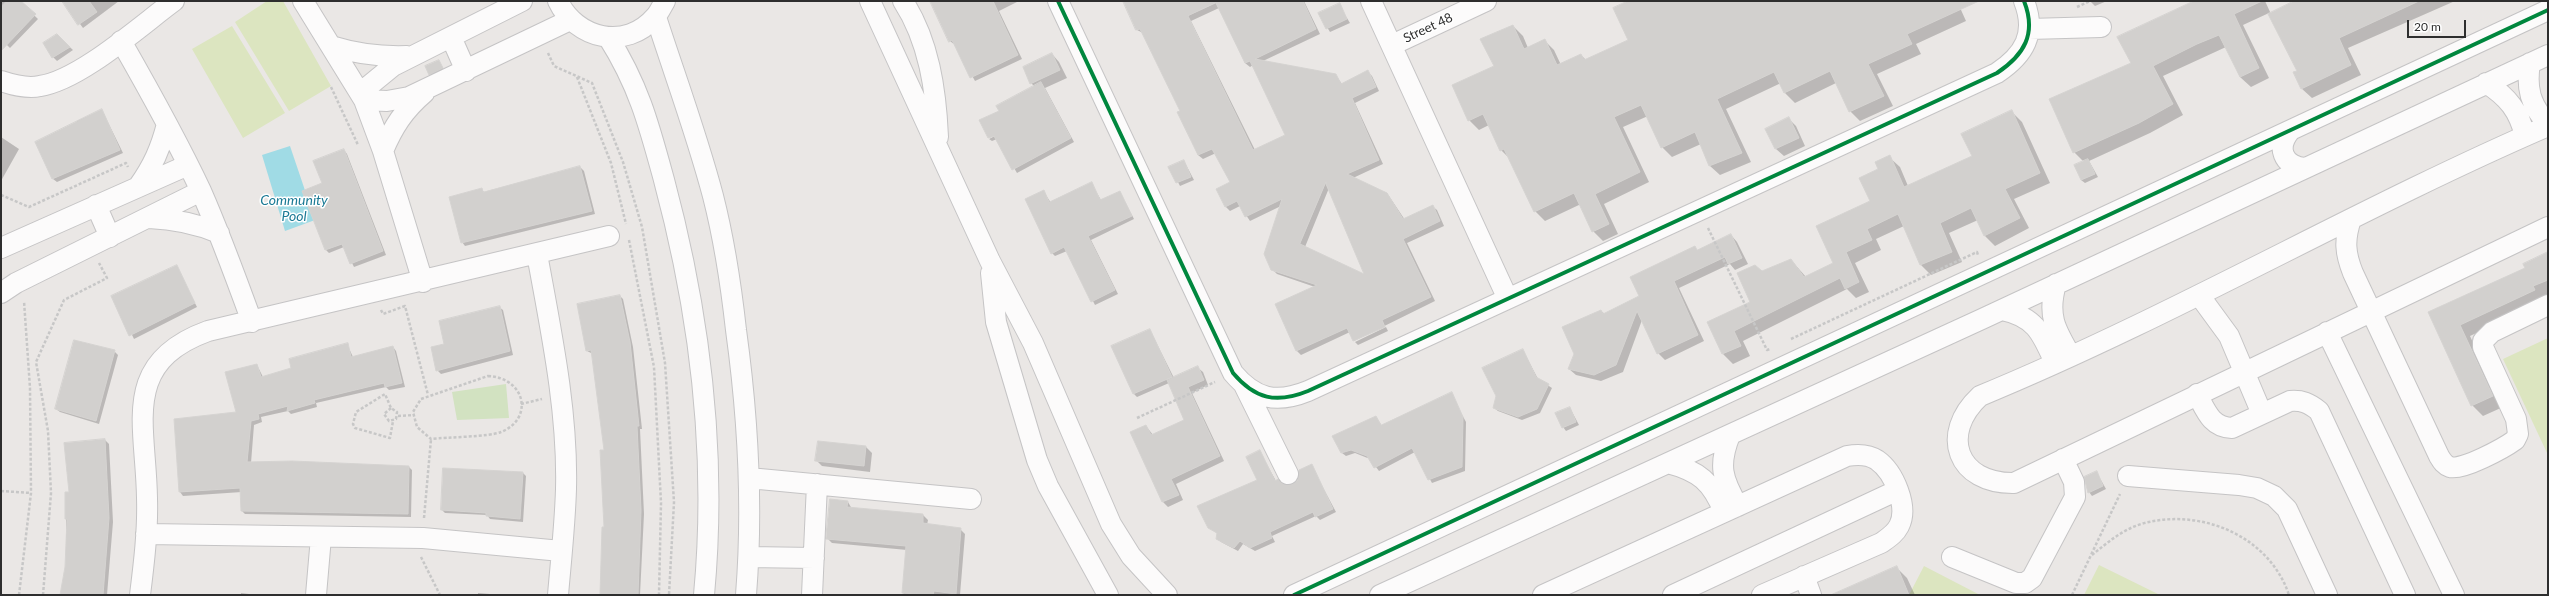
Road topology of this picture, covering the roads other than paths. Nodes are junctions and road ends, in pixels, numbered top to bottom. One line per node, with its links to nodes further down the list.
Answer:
1 (174, 1): 18 (street)
2 (303, 1): 20 (street)
3 (522, 1): 16 (street)
4 (558, 1): 13 (street)
5 (870, 1): 33 (street)
6 (903, 1): 33 (street)
7 (1058, 1): 61 (street)
8 (1371, 1): 19 (street)
9 (1486, 1): 19 (street, Street 48)
10 (2024, 1): 15 (street)
11 (660, 9): 17 (street); 69 (street)
12 (2548, 10): 31 (street)
13 (570, 20): 17 (street); 24 (street)
14 (2101, 27): 15 (street)
15 (2030, 29): 53 (street)
16 (451, 37): 22 (street); 24 (street)
17 (608, 38): 85 (street)
18 (121, 41): 25 (street); 29 (street)
19 (1392, 45): 53 (street)
20 (331, 46): 22 (street); 28 (street)
21 (2548, 55): 23 (street)
22 (411, 56): 28 (street)
23 (2530, 63): 26 (street); 30 (street)
24 (466, 71): 27 (street)
25 (1, 81)
26 (2486, 83): 32 (street); 36 (street)
27 (431, 88): 28 (street); 34 (street)
28 (362, 97): 34 (street)
29 (167, 124): 35 (street); 37 (street)
30 (2548, 125): 32 (street)
31 (2290, 131): 36 (street); 90 (street)
32 (2525, 136): 41 (street)
33 (939, 146): 48 (street)
34 (383, 151): 49 (street)
35 (188, 165): 37 (street); 38 (street)
36 (2304, 168): 50 (street)
37 (138, 187): 39 (street)
38 (200, 191): 40 (street); 43 (street)
39 (96, 205): 45 (street); 46 (street)
40 (149, 218): 43 (street); 45 (street)
41 (2350, 219): 52 (street); 56 (street)
42 (2548, 226): 56 (street)
43 (219, 233): 57 (street)
44 (622, 233): 47 (street)
45 (110, 237): 51 (street)
46 (1, 248)
47 (537, 254): 49 (street); 76 (street)
48 (990, 261): 88 (street); 89 (street)
49 (423, 282): 57 (street)
50 (2056, 284): 55 (street); 59 (street)
51 (8, 288)
52 (2199, 295): 59 (street); 60 (street)
53 (1507, 297): 61 (street)
54 (2548, 305): 56 (street)
55 (2002, 310): 59 (street); 64 (street)
56 (2371, 310): 58 (street)
57 (252, 322): 74 (street)
58 (2327, 332): 60 (street); 99 (street)
59 (2063, 360): 65 (street)
60 (2244, 373): 62 (street); 63 (street)
61 (1239, 379): 67 (street)
62 (2197, 394): 63 (street); 65 (street)
63 (2262, 414): 98 (street)
64 (1730, 436): 66 (street); 73 (street)
65 (2063, 459): 78 (street)
66 (1668, 463): 73 (street); 80 (street)
67 (1288, 474)
68 (2128, 476): 97 (street)
69 (749, 478): 70 (street); 77 (street)
70 (817, 484): 72 (street); 79 (street)
71 (1898, 490): 73 (street); 81 (street); 94 (street)
72 (971, 499)
73 (1731, 509): 93 (street)
74 (146, 534): 75 (street); 82 (street)
75 (321, 537): 76 (street); 83 (street)
76 (561, 551): 84 (street)
77 (749, 557): 79 (street); 86 (street)
78 (1952, 557)
79 (814, 558): 87 (street)
80 (1429, 572): 91 (street); 92 (street)
81 (1804, 576): 95 (street); 96 (street)
82 (140, 595)
83 (316, 595)
84 (558, 595)
85 (704, 595)
86 (746, 595)
87 (812, 595)
88 (1108, 595)
89 (1167, 595)
90 (1294, 595)
91 (1380, 595)
92 (1402, 595)
93 (1542, 595)
94 (1673, 595)
95 (1762, 595)
96 (1811, 595)
97 (2327, 595)
98 (2405, 595)
99 (2454, 595)

